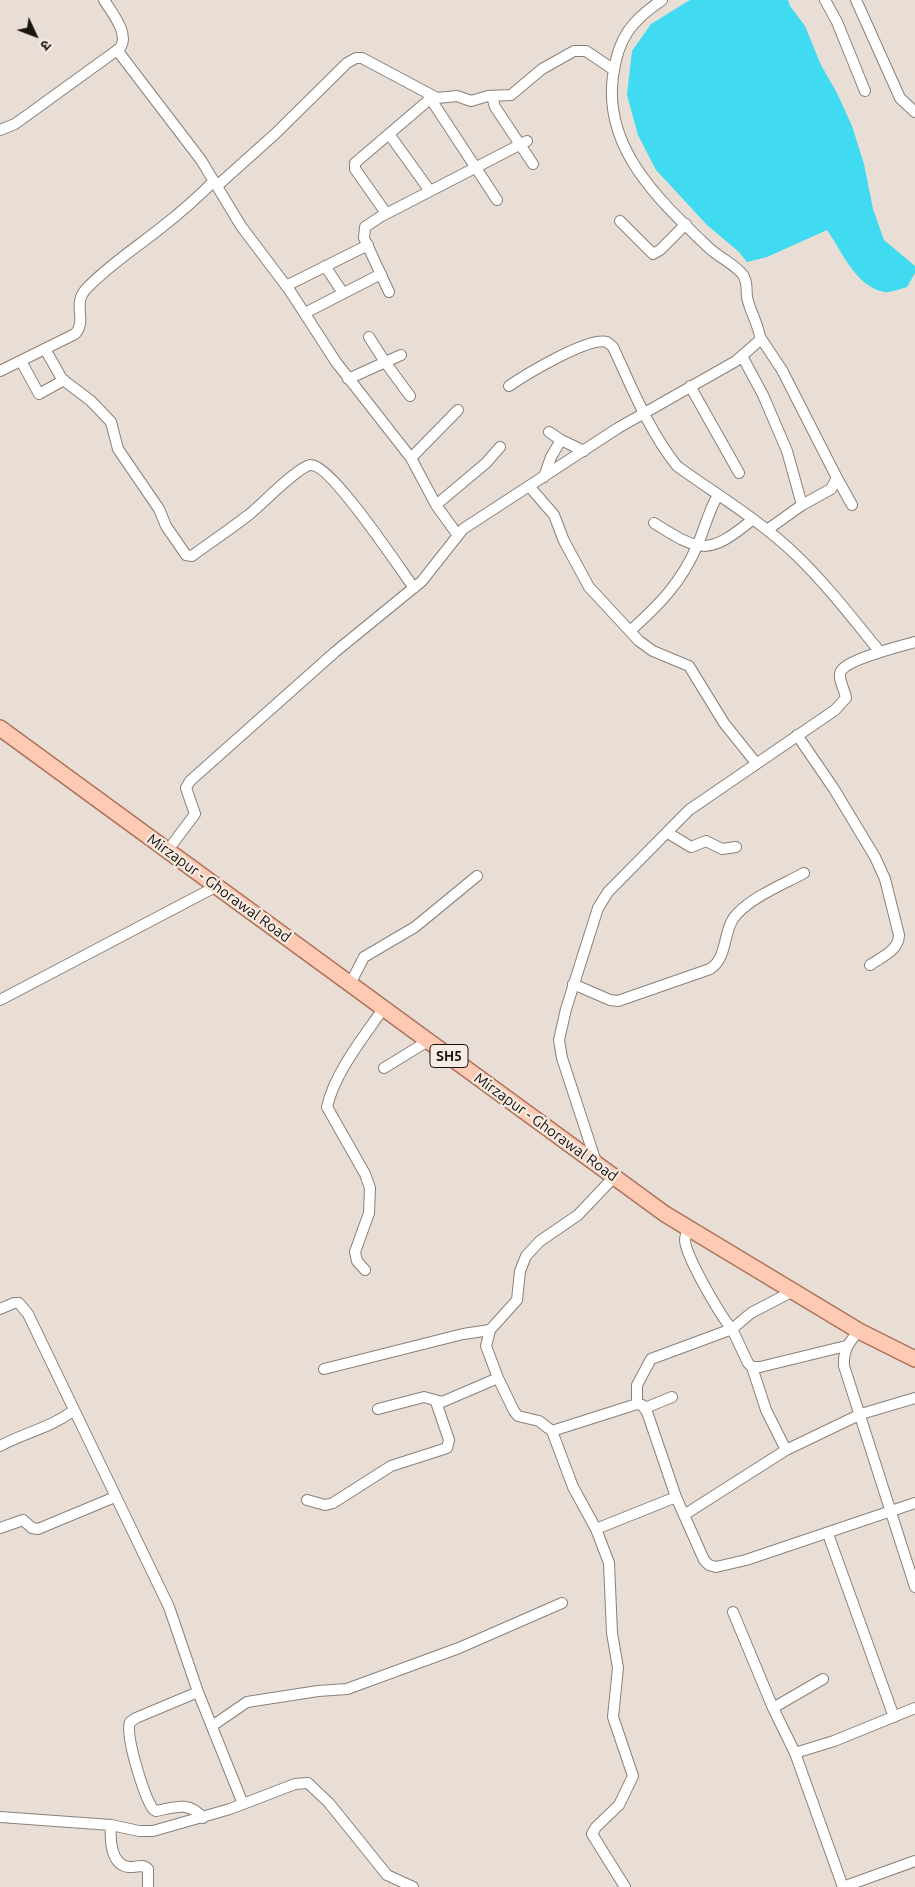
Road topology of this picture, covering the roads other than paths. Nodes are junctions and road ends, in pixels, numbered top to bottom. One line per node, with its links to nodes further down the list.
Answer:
1 (104, 0): 5 (street)
2 (662, 0): 6 (street)
3 (825, 0): 7 (street)
4 (856, 0): 10 (street)
5 (117, 50): 11 (street); 16 (street)
6 (614, 70): 8 (street); 21 (street)
7 (864, 91)
8 (492, 96): 9 (street); 13 (street)
9 (429, 97): 12 (street); 15 (street); 16 (street)
10 (915, 112)
11 (0, 130)
12 (389, 134): 17 (street); 19 (street)
13 (524, 143): 14 (street); 15 (street)
14 (533, 164)
15 (475, 168): 17 (street); 18 (street)
16 (215, 183): 25 (street); 31 (street)
17 (430, 191): 19 (street)
18 (497, 200)
19 (386, 213): 22 (street)
20 (620, 221): 21 (street)
21 (686, 224): 30 (street)
22 (368, 245): 23 (street); 24 (street)
23 (325, 266): 25 (street); 27 (street)
24 (381, 274): 26 (street); 27 (street)
25 (286, 286): 28 (street)
26 (389, 292)
27 (343, 294): 28 (street)
28 (304, 313): 37 (street)
29 (369, 337): 35 (street)
30 (760, 337): 33 (street); 51 (street)
31 (45, 349): 34 (street); 38 (street)
32 (401, 355): 35 (street)
33 (742, 356): 40 (street); 55 (street)
34 (21, 361): 36 (street); 38 (street)
35 (385, 362): 37 (street); 41 (street)
36 (0, 371)
37 (348, 379): 48 (street)
38 (64, 380): 62 (street)
39 (509, 386): 43 (street)
40 (690, 386): 43 (street); 49 (street)
41 (410, 396)
42 (458, 410): 48 (street)
43 (644, 413): 47 (street); 53 (street)
44 (548, 432): 45 (street)
45 (561, 440): 47 (street); 50 (street)
46 (500, 447): 54 (street)
47 (584, 451): 50 (street)
48 (410, 458): 54 (street)
49 (739, 473)
50 (544, 477): 52 (street)
51 (837, 478): 55 (street); 56 (street)
52 (530, 486): 60 (street); 63 (street)
53 (718, 496): 57 (street); 61 (street)
54 (436, 505): 60 (street)
55 (802, 505): 59 (street)
56 (852, 505)
57 (752, 520): 59 (street); 61 (street)
58 (654, 523): 61 (street)
59 (767, 530): 65 (street)
60 (457, 534): 62 (street)
61 (698, 545): 63 (street)
62 (414, 588): 71 (street)
63 (630, 631): 68 (street)
64 (915, 642): 65 (street)
65 (880, 652): 67 (street)
66 (0, 728): 71 (main road, Mirzapur - Ghorawal Road / SH5)
67 (797, 735): 68 (street); 75 (street)
68 (756, 763): 69 (street)
69 (668, 832): 70 (street); 77 (street)
70 (736, 847)
71 (168, 850): 74 (main road, Mirzapur - Ghorawal Road / SH5)
72 (804, 873): 77 (street)
73 (477, 876): 76 (street)
74 (216, 886): 76 (main road, Mirzapur - Ghorawal Road / SH5); 78 (street)
75 (870, 965)
76 (350, 984): 79 (main road, Mirzapur - Ghorawal Road / SH5)
77 (573, 984): 82 (street)
78 (0, 1000)
79 (383, 1009): 80 (main road, Mirzapur - Ghorawal Road / SH5); 85 (street)
80 (428, 1041): 81 (street); 82 (main road, Mirzapur - Ghorawal Road / SH5)
81 (384, 1068)
82 (596, 1162): 83 (main road, Mirzapur - Ghorawal Road / SH5)
83 (614, 1176): 84 (main road, Mirzapur - Ghorawal Road / SH5); 89 (street)
84 (688, 1228): 86 (main road, Mirzapur - Ghorawal Road / SH5); 88 (street)
85 (365, 1270)
86 (795, 1290): 88 (street); 90 (main road, Mirzapur - Ghorawal Road / SH5)
87 (0, 1309): 101 (street)
88 (732, 1329): 93 (street); 99 (street)
89 (490, 1330): 94 (street); 95 (street)
90 (859, 1331): 91 (street); 92 (main road, Mirzapur - Ghorawal Road / SH5)
91 (846, 1346): 93 (street); 102 (street)
92 (915, 1359)
93 (752, 1366): 105 (street)
94 (324, 1369)
95 (498, 1378): 98 (street); 103 (street)
96 (672, 1397): 99 (street)
97 (915, 1398): 102 (street)
98 (436, 1402): 100 (street); 108 (street)
99 (641, 1406): 103 (street); 107 (street)
100 (378, 1409)
101 (73, 1411): 104 (street); 106 (street)
102 (861, 1414): 105 (street); 110 (street)
103 (552, 1432): 113 (street)
104 (0, 1446)
105 (786, 1450): 111 (street)
106 (115, 1497): 112 (street); 119 (street)
107 (676, 1497): 111 (street); 113 (street)
108 (307, 1500)
109 (915, 1503): 110 (street)
110 (891, 1511): 114 (street); 115 (street)
111 (684, 1515): 114 (street)
112 (0, 1528)
113 (596, 1529): 132 (street)
114 (828, 1534): 122 (street)
115 (915, 1586)
116 (562, 1603): 123 (street)
117 (733, 1612): 120 (street)
118 (823, 1679): 120 (street)
119 (198, 1692): 123 (street); 127 (street)
120 (773, 1708): 124 (street)
121 (915, 1708): 122 (street)
122 (894, 1717): 124 (street)
123 (212, 1726): 125 (street)
124 (794, 1753): 133 (street)
125 (243, 1804): 127 (street); 131 (street)
126 (0, 1817): 128 (street)
127 (203, 1818): 128 (street)
128 (112, 1825): 130 (street)
129 (915, 1861): 133 (street)
130 (148, 1887)
131 (412, 1887)
132 (625, 1887)
133 (843, 1887)

